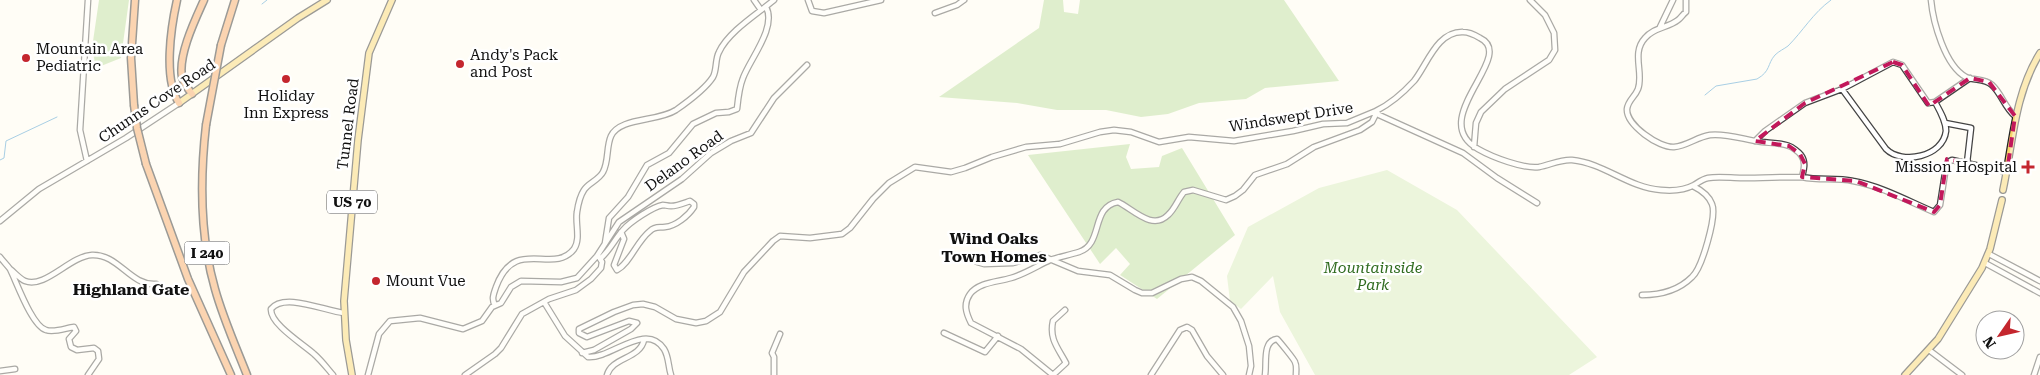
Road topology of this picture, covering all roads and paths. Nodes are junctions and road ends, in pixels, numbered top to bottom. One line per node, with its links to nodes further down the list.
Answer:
1 (88, 0): 33 (street)
2 (135, 0): 69 (highway, I 240, bridge)
3 (177, 0): 27 (highway)
4 (204, 0): 25 (highway)
5 (235, 0): 70 (highway, I 240, bridge)
6 (327, 0): 25 (main road, Chunns Cove Road)
7 (392, 0): 58 (main road, Tunnel Road / US 70)
8 (754, 0): 18 (street)
9 (774, 0): 17 (street)
10 (808, 0): 11 (street)
11 (880, 0)
12 (964, 0): 19 (street)
13 (1530, 0): 32 (street)
14 (1673, 0): 20 (street)
15 (1686, 0): 20 (street)
16 (1932, 0): 23 (street)
17 (766, 7): 18 (street); 43 (street)
18 (761, 10): 56 (street)
19 (935, 13)
20 (1660, 28): 31 (street)
21 (2040, 53): 29 (main road)
22 (807, 65): 43 (street, Delano Road)
23 (1970, 78): 26 (street); 29 (street)
24 (1842, 89): 26 (street); 30 (street); 31 (street)
25 (192, 94): 27 (main road, Chunns Cove Road)
26 (1935, 102): 30 (street)
27 (178, 103): 33 (street, Chunns Cove Road)
28 (1376, 111): 32 (street); 40 (street, Windswept Drive); 47 (street); 64 (street, Windswept Drive)
29 (2015, 116): 35 (main road)
30 (1945, 122): 34 (street)
31 (1755, 141): 36 (street)
32 (1474, 147): 37 (street)
33 (87, 161): 41 (street, Chunns Cove Road)
34 (1967, 164): 35 (street); 36 (street)
35 (2007, 172): 38 (main road)
36 (1802, 177): 37 (street)
37 (1693, 186): 54 (street)
38 (2003, 190)
39 (2002, 200): 44 (main road)
40 (1537, 203)
41 (0, 221)
42 (621, 232): 42 (street); 46 (street)
43 (605, 245): 46 (street, Delano Road)
44 (1989, 254): 49 (main road); 51 (street)
45 (0, 257): 50 (street)
46 (599, 257): 55 (street); 56 (street)
47 (1052, 260): 48 (street); 61 (street); 81 (street)
48 (977, 262)
49 (1985, 263): 53 (street); 63 (main road)
50 (9, 268): 52 (street); 68 (street)
51 (2040, 281)
52 (156, 284)
53 (2040, 293)
54 (1642, 295)
55 (544, 302): 64 (street); 74 (street)
56 (495, 305): 73 (street)
57 (1065, 310): 78 (street)
58 (344, 313): 71 (street); 72 (main road, Tunnel Road / US 70)
59 (944, 332): 61 (street)
60 (780, 334): 77 (street)
61 (998, 336): 78 (street)
62 (644, 340): 64 (street); 75 (street); 76 (street)
63 (1929, 350): 84 (main road); 85 (street)
64 (582, 353)
65 (2040, 357): 86 (street)
66 (15, 369): 67 (street)
67 (0, 371)
68 (88, 375)
69 (230, 375)
70 (247, 375)
71 (333, 375)
72 (352, 375)
73 (368, 375)
74 (465, 375)
75 (607, 375)
76 (671, 375)
77 (774, 375)
78 (1053, 375)
79 (1151, 375): 80 (street)
80 (1224, 375)
81 (1248, 375)
82 (1264, 375): 83 (street)
83 (1296, 375)
84 (1905, 375)
85 (1962, 375)
86 (2034, 375)

